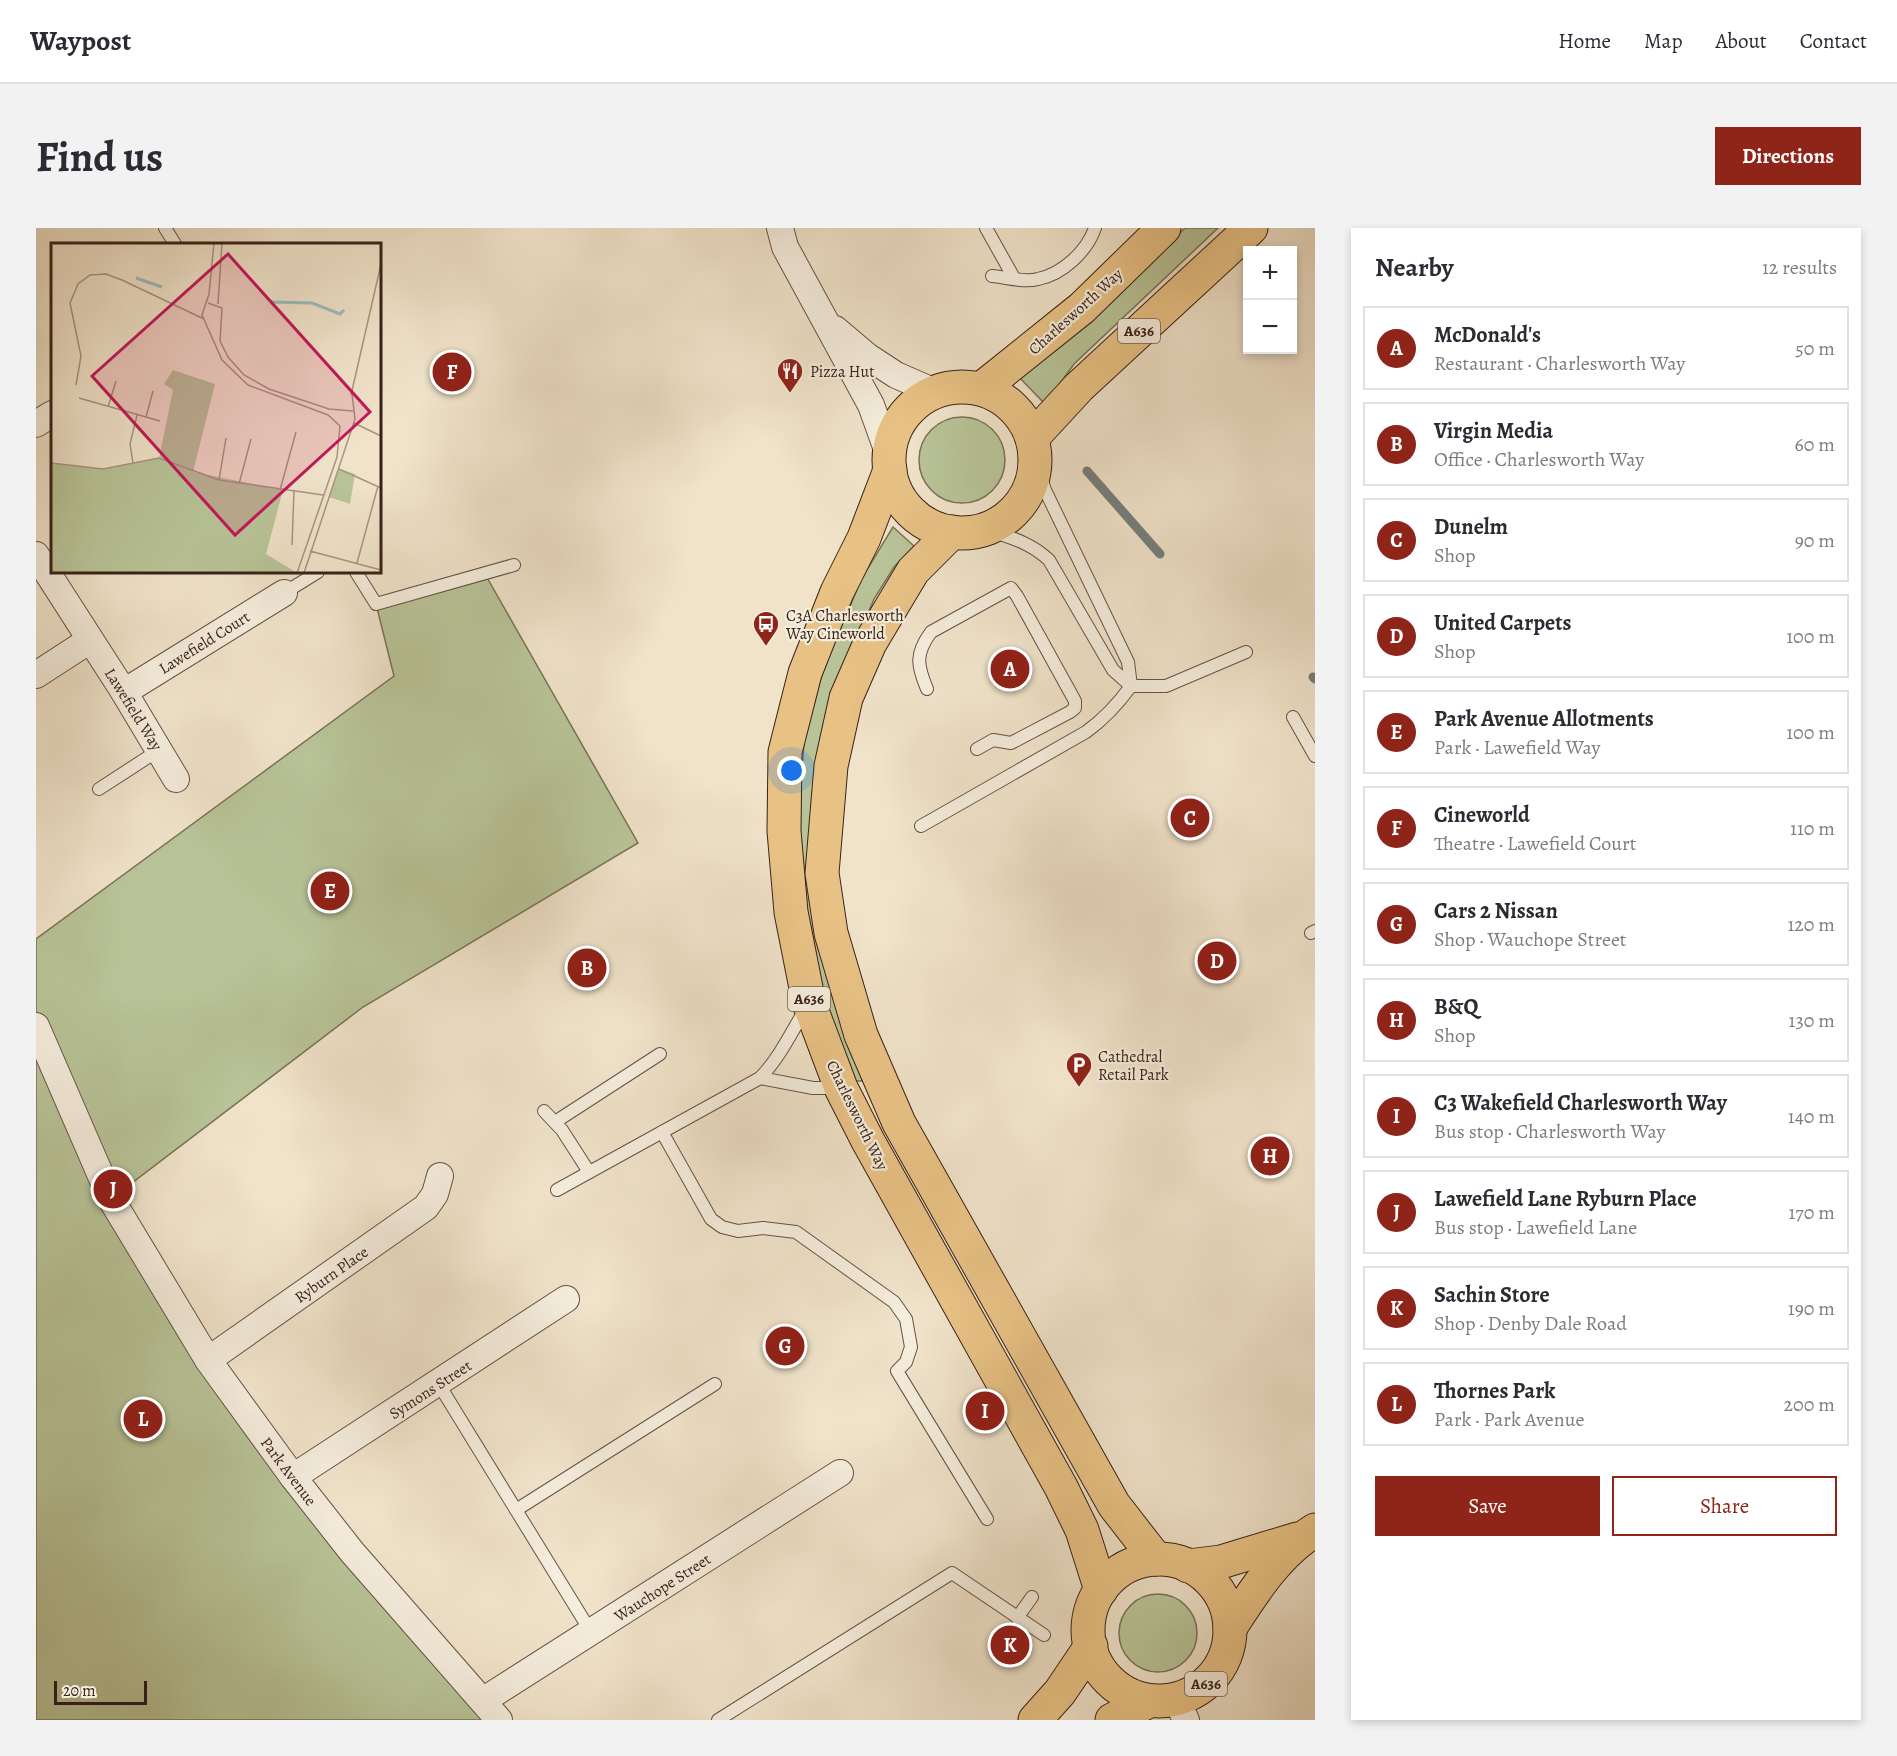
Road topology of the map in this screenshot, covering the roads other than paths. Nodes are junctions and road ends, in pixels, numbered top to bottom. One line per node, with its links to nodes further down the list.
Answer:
1 (165, 228): 7 (lane)
2 (780, 228): 10 (street)
3 (986, 228): 9 (lane)
4 (1095, 228): 9 (lane)
5 (1164, 228): 11 (main road, Charlesworth Way)
6 (1251, 228): 15 (main road, A636)
7 (173, 243)
8 (992, 276): 9 (lane)
9 (1014, 278)
10 (823, 319): 12 (street); 16 (street)
11 (981, 390): 12 (main road); 15 (main road)
12 (935, 393): 16 (main road)
13 (51, 415): 14 (street)
14 (36, 424)
15 (1034, 448): 17 (main road); 27 (lane)
16 (890, 463): 18 (main road); 37 (main road, Charlesworth Way / A636)
17 (985, 529): 18 (main road); 27 (lane)
18 (952, 532): 57 (main road, Charlesworth Way / A636)
19 (36, 555): 24 (street, Lawefield Way)
20 (514, 565): 22 (lane)
21 (316, 573): 23 (lane)
22 (357, 573)
23 (284, 592): 29 (street, Lawefield Court)
24 (90, 640): 26 (street); 29 (street, Lawefield Way)
25 (1246, 652): 27 (lane)
26 (36, 675)
27 (1131, 686): 36 (lane)
28 (927, 689): 31 (lane)
29 (124, 692): 32 (street, Lawefield Way)
30 (1293, 717): 33 (lane)
31 (977, 748)
32 (159, 750): 34 (street, Lawefield Way); 35 (lane)
33 (1315, 756)
34 (176, 779)
35 (99, 789)
36 (921, 826)
37 (809, 1003): 40 (lane); 41 (main road, Charlesworth Way / A636)
38 (36, 1026): 49 (street, Park Avenue)
39 (660, 1054): 43 (lane)
40 (760, 1078): 41 (lane); 44 (lane)
41 (841, 1088): 59 (main road, Charlesworth Way / A636)
42 (544, 1111): 43 (lane)
43 (555, 1122): 45 (lane)
44 (662, 1132): 45 (lane); 55 (lane)
45 (589, 1172): 47 (lane)
46 (440, 1176): 49 (street, Ryburn Place)
47 (556, 1190)
48 (566, 1299): 50 (street, Symons Street)
49 (208, 1360): 53 (street, Park Avenue)
50 (438, 1383): 53 (street, Symons Street); 54 (lane)
51 (715, 1384): 54 (lane)
52 (840, 1473): 63 (street, Wauchope Street)
53 (293, 1477): 67 (street, Park Avenue)
54 (516, 1510): 63 (lane)
55 (987, 1519)
56 (1310, 1534): 58 (main road, A636); 62 (main road, A636)
57 (1156, 1559): 58 (main road, A636); 59 (main road, A636)
58 (1188, 1566): 62 (main road, A636)
59 (1101, 1590): 65 (main road, A636)
60 (1032, 1597): 61 (lane)
61 (1017, 1618): 64 (lane); 68 (lane)
62 (1230, 1628): 66 (main road, A636)
63 (591, 1632): 67 (street, Wauchope Street)
64 (1044, 1635)
65 (1090, 1647): 66 (main road, A636); 69 (main road)
66 (1170, 1707): 70 (main road, A636)
67 (492, 1710)
68 (718, 1720)
69 (1035, 1720)
70 (1112, 1720)

